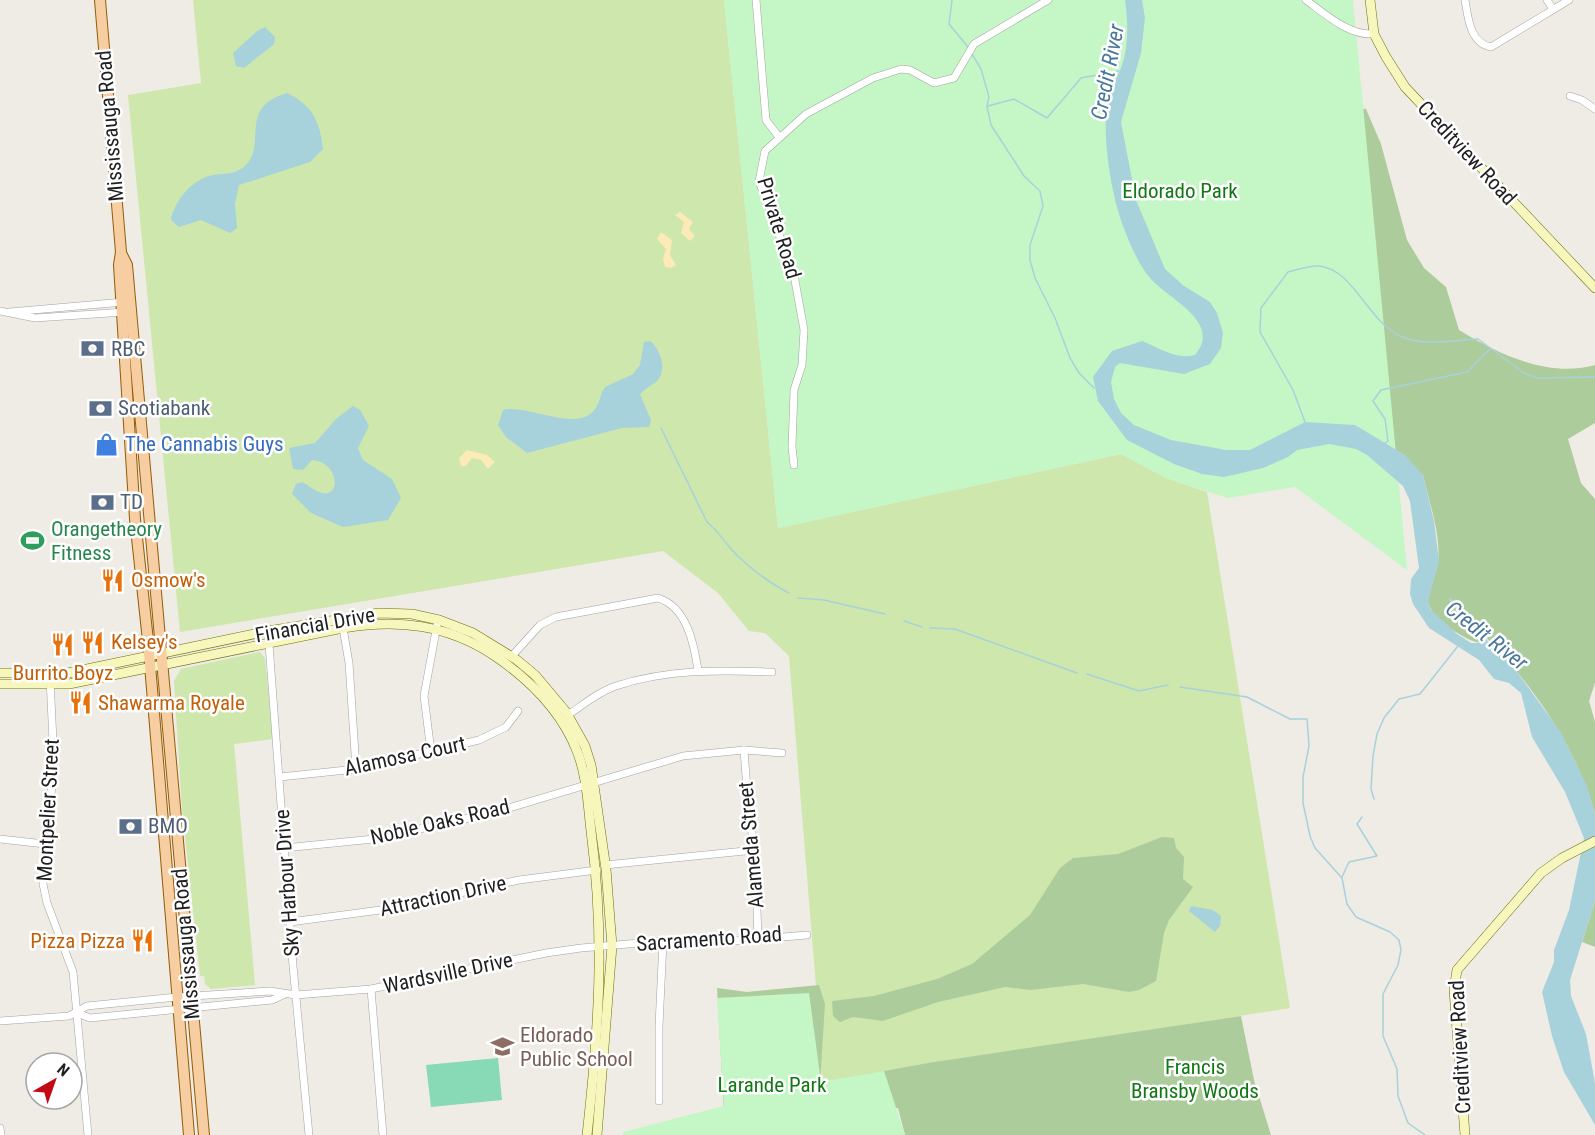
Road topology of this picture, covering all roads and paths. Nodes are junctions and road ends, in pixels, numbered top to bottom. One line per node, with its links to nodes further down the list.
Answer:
1 (100, 0): 15 (main road, Mississauga Road)
2 (756, 0): 13 (street)
3 (1048, 0): 13 (street, Private Road)
4 (1306, 0): 10 (street)
5 (1370, 0): 10 (street, Creditview Road)
6 (1465, 0): 9 (street)
7 (1547, 0): 9 (street)
8 (1569, 0): 9 (street)
9 (1553, 9)
10 (1374, 34): 14 (street, Creditview Road)
11 (1570, 96): 12 (street)
12 (1595, 109)
13 (779, 136): 17 (street, Private Road)
14 (1595, 288)
15 (127, 307): 16 (street); 24 (main road, Mississauga Road); 24 (main road, Mississauga Road)
16 (4, 311)
17 (795, 465)
18 (439, 620): 20 (street); 21 (street, Financial Drive); 23 (street, Financial Drive)
19 (343, 628): 20 (street, Financial Drive); 22 (street, Financial Drive); 36 (street)
20 (436, 630): 34 (street); 38 (street, Financial Drive)
21 (268, 632): 22 (street, Sky Harbour Drive); 24 (street, Financial Drive)
22 (269, 643): 24 (street, Financial Drive); 37 (street, Sky Harbour Drive)
23 (512, 656): 25 (street); 32 (street, Financial Drive)
24 (155, 661): 28 (street, Financial Drive); 30 (street, Financial Drive); 54 (main road, Mississauga Road); 55 (main road, Mississauga Road)
25 (698, 670): 26 (street); 32 (street)
26 (772, 672)
27 (0, 673): 28 (street, Financial Drive)
28 (50, 674): 30 (street, Montpelier Street)
29 (0, 684): 30 (street, Financial Drive)
30 (50, 685): 41 (street, Montpelier Street)
31 (518, 711): 34 (street, Alamosa Court)
32 (568, 715): 38 (street, Financial Drive)
33 (744, 750): 35 (street, Noble Oaks Road); 38 (street, Noble Oaks Road); 43 (street, Alameda Street)
34 (431, 752): 36 (street, Alamosa Court)
35 (782, 753)
36 (356, 769): 37 (street, Alamosa Court)
37 (280, 777): 42 (street, Sky Harbour Drive)
38 (589, 782): 42 (street, Noble Oaks Road); 44 (street, Financial Drive)
39 (0, 839): 41 (street)
40 (1595, 841): 69 (street, Creditview Road)
41 (45, 844): 57 (street, Montpelier Street)
42 (284, 848): 45 (street, Sky Harbour Drive)
43 (755, 850): 44 (street, Attraction Drive); 47 (street, Alameda Street)
44 (601, 868): 45 (street, Attraction Drive); 49 (street, Financial Drive); 50 (street, Financial Drive)
45 (290, 922): 53 (street, Sky Harbour Drive)
46 (807, 934): 47 (street, Sacramento Road)
47 (758, 939): 48 (street, Sacramento Road)
48 (663, 941): 49 (street, Sacramento Road); 59 (street)
49 (612, 946): 50 (street, Wardsville Drive); 68 (street, Financial Drive)
50 (601, 947): 51 (street, Wardsville Drive); 67 (street, Financial Drive)
51 (371, 990): 53 (street, Wardsville Drive); 66 (street)
52 (285, 994): 53 (street, Wardsville Drive); 55 (street, Wardsville Drive); 55 (street, Wardsville Drive)
53 (296, 995): 65 (street, Sky Harbour Drive)
54 (177, 998): 55 (street); 56 (main road, Mississauga Road); 57 (street)
55 (192, 1002): 56 (street); 64 (main road, Mississauga Road)
56 (178, 1009): 57 (street); 63 (main road, Mississauga Road)
57 (77, 1013): 58 (street); 62 (street, Montpelier Street)
58 (0, 1021)
59 (659, 1101)
60 (0, 1128): 61 (street)
61 (1, 1135)
62 (88, 1135)
63 (189, 1135)
64 (204, 1135)
65 (309, 1135)
66 (383, 1135)
67 (587, 1135)
68 (597, 1135)
69 (1465, 1135)

